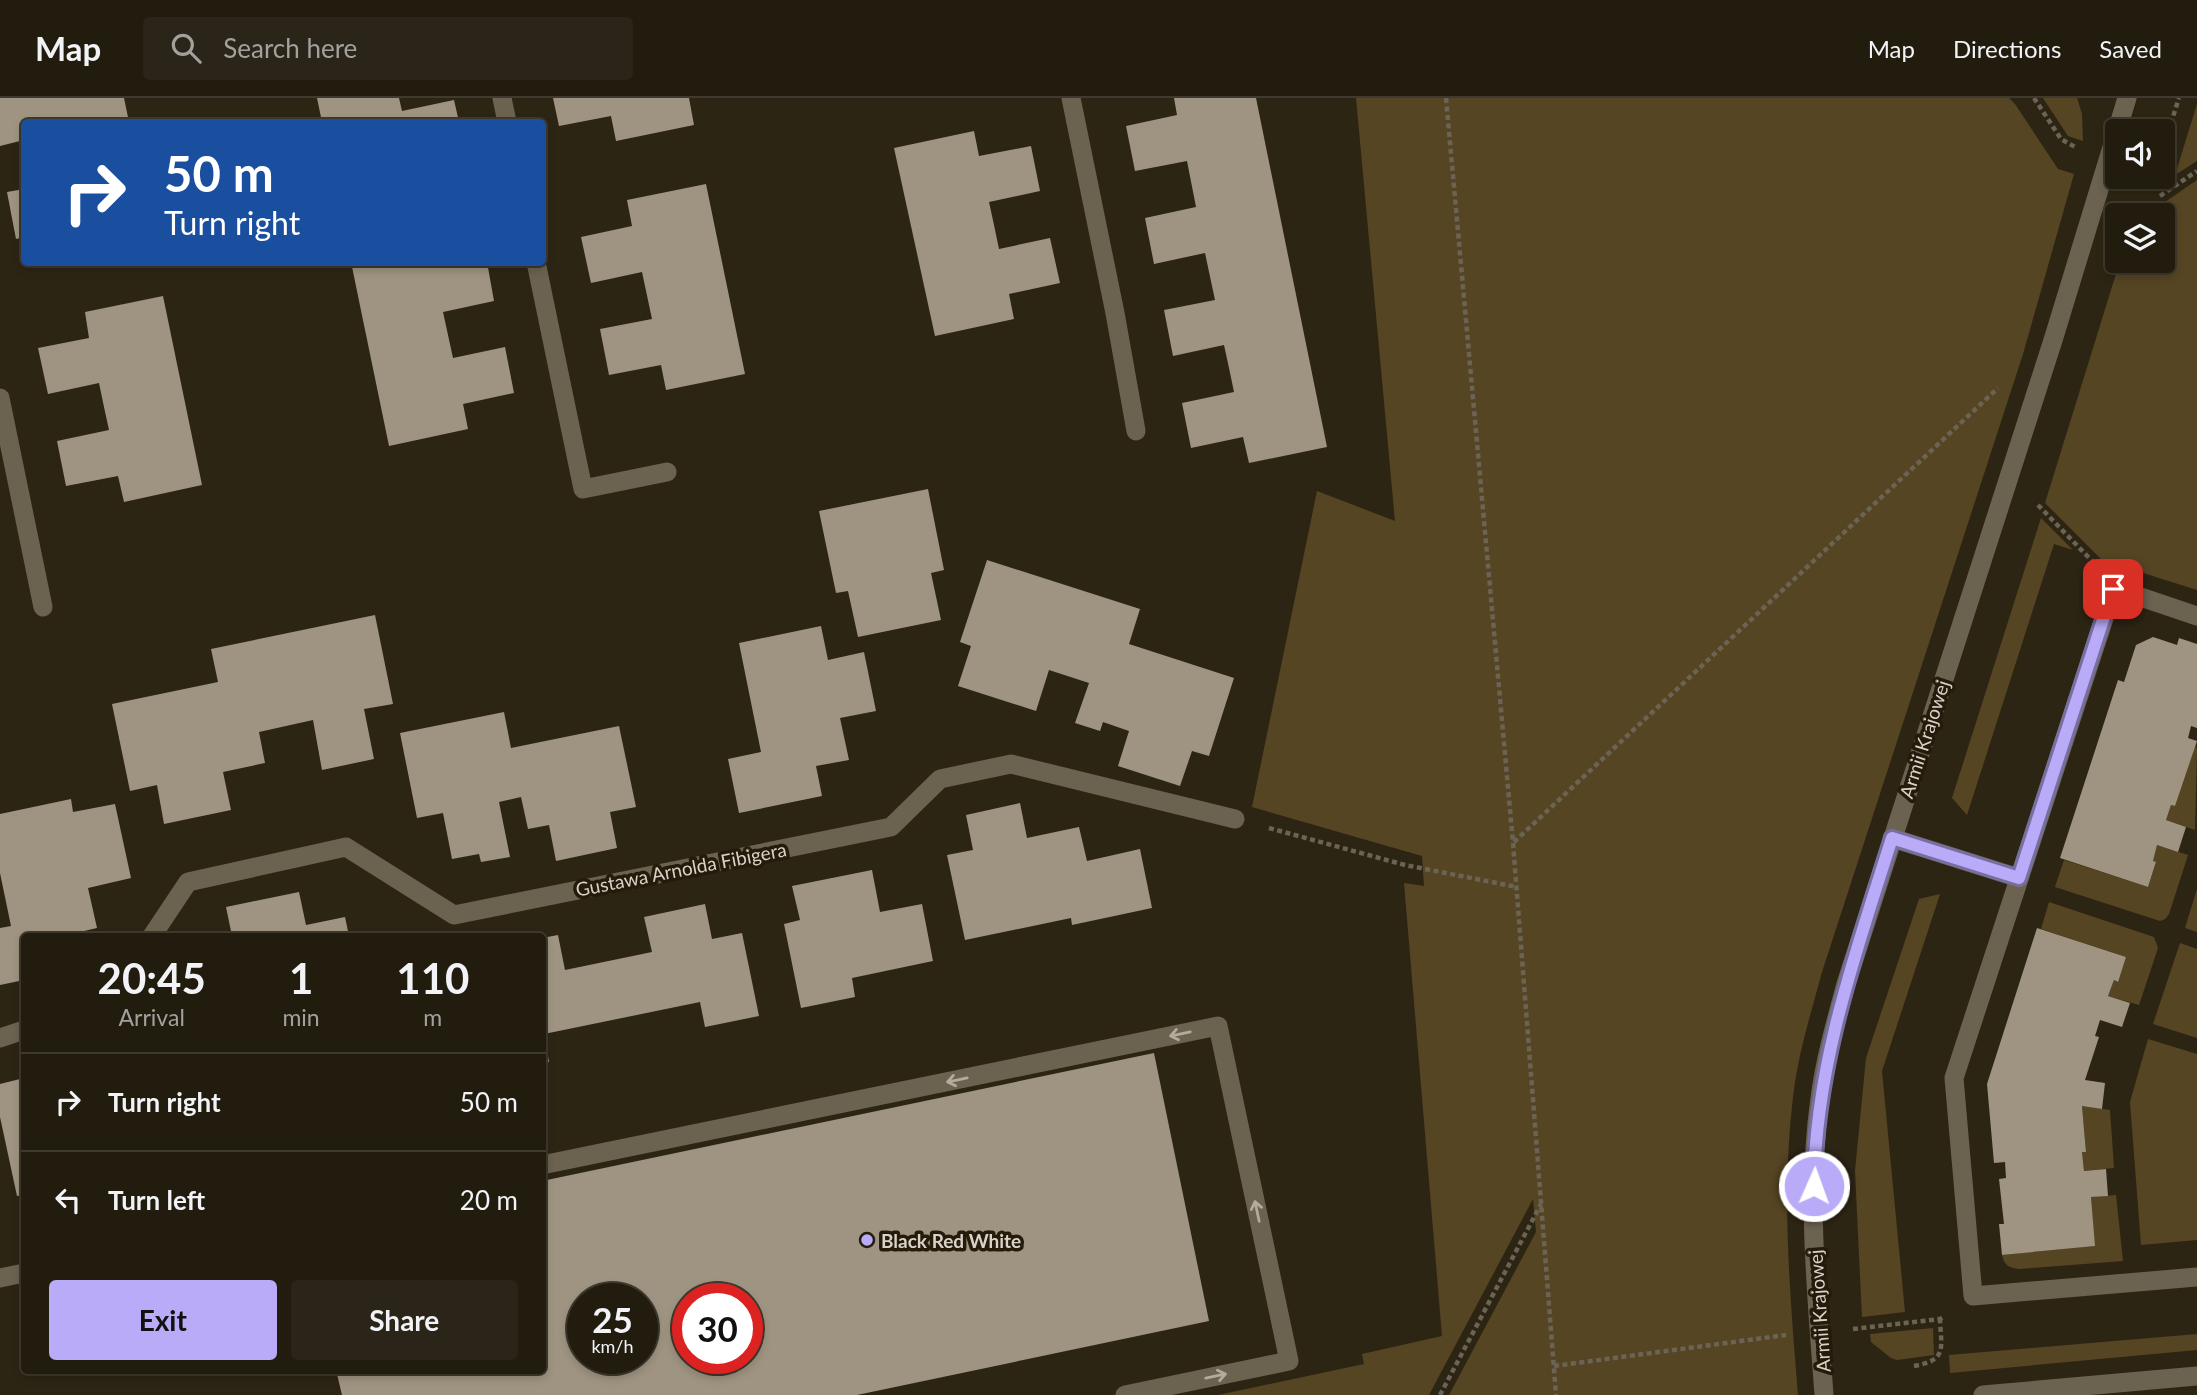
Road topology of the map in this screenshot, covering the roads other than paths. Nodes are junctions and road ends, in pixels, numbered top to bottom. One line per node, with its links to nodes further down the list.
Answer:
1 (502, 98): 4 (street)
2 (1071, 98): 7 (street)
3 (2127, 98): 12 (street, Armii Krajowej)
4 (506, 119)
5 (537, 266): 8 (street)
6 (0, 398): 9 (street)
7 (1136, 431)
8 (667, 472)
9 (43, 607)
10 (2197, 615): 13 (street)
11 (1235, 818): 14 (street, Gustawa Arnolda Fibigera)
12 (1892, 838): 13 (street); 23 (street, Armii Krajowej)
13 (2019, 878): 19 (street)
14 (154, 933)
15 (21, 1031): 16 (street)
16 (0, 1038)
17 (546, 1165): 22 (street, one-way to 17)
18 (21, 1274): 20 (street)
19 (2197, 1277)
20 (0, 1278)
21 (2197, 1376): 24 (street)
22 (1125, 1395)
23 (1824, 1395)
24 (1983, 1395)

